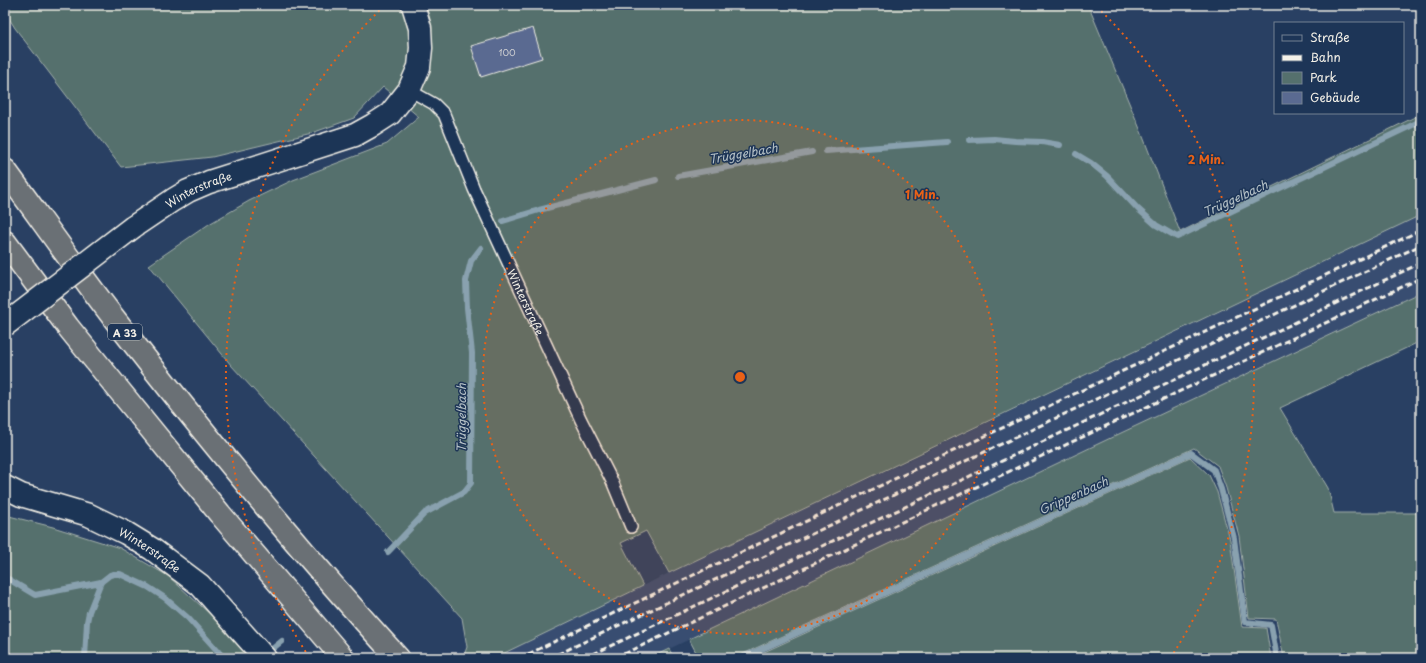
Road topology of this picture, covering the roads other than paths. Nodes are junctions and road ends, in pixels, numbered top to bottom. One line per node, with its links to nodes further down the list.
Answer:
1 (413, 5): 2 (street, Winterstraße)
2 (409, 90): 5 (street, Winterstraße, bridge); 7 (lane, Winterstraße)
3 (5, 170): 10 (highway, A 33)
4 (5, 242): 9 (highway)
5 (5, 325)
6 (5, 487): 8 (street, Winterstraße)
7 (631, 527)
8 (265, 658)
9 (343, 658)
10 (398, 658)

